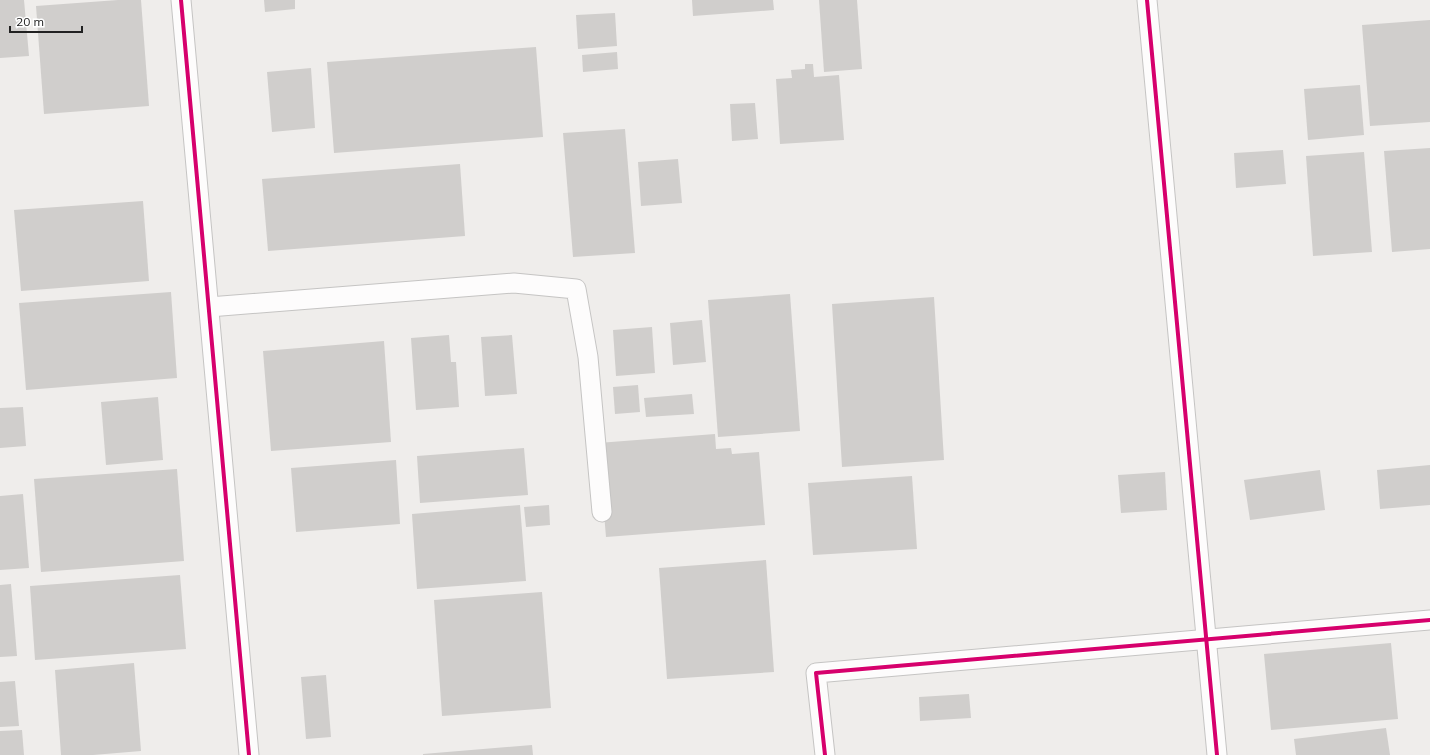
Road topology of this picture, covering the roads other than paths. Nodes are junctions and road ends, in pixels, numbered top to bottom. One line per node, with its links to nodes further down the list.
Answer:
1 (181, 0): 3 (street)
2 (1148, 0): 6 (street)
3 (209, 307): 4 (street); 7 (street)
4 (602, 512)
5 (1430, 620): 6 (street)
6 (1206, 639): 8 (street); 9 (street)
7 (249, 755)
8 (825, 755)
9 (1216, 755)

